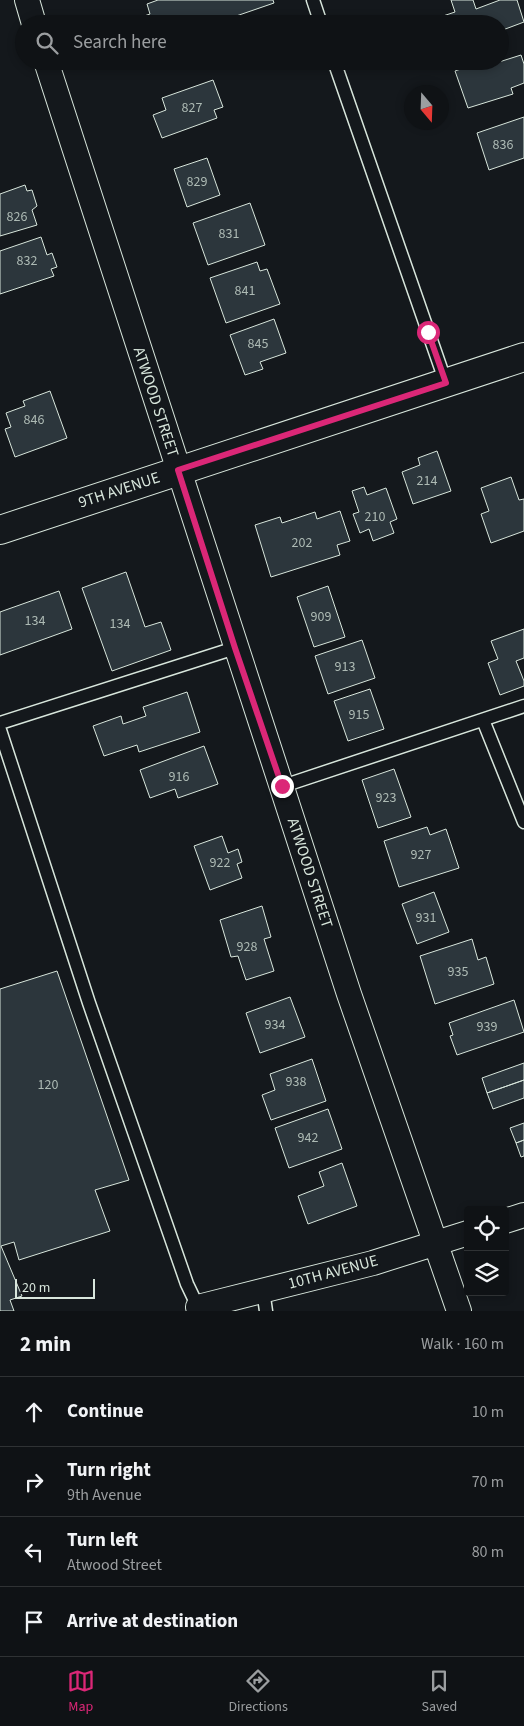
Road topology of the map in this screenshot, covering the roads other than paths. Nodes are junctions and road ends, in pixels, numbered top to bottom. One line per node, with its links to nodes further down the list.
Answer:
1 (27, 0): 3 (street)
2 (313, 0): 4 (lane)
3 (31, 15)
4 (318, 15)
5 (49, 70): 9 (street, ATWOOD STREET)
6 (337, 70): 8 (lane)
7 (524, 357): 8 (main road, 9TH AVENUE)
8 (446, 383): 9 (main road, 9TH AVENUE)
9 (178, 470): 10 (main road, 9TH AVENUE); 11 (street, ATWOOD STREET)
10 (0, 530)
11 (235, 648): 14 (lane); 16 (street, ATWOOD STREET)
12 (524, 706): 13 (lane)
13 (483, 720): 16 (lane); 17 (lane)
14 (0, 723)
15 (0, 730): 23 (lane)
16 (282, 786): 21 (street, ATWOOD STREET)
17 (524, 822)
18 (524, 1215): 19 (street)
19 (509, 1220)
20 (464, 1234): 21 (street, 10TH AVENUE)
21 (436, 1243): 22 (street, 10TH AVENUE); 24 (street, ATWOOD STREET)
22 (264, 1301): 23 (street, 10TH AVENUE)
23 (198, 1307)
24 (459, 1311)

